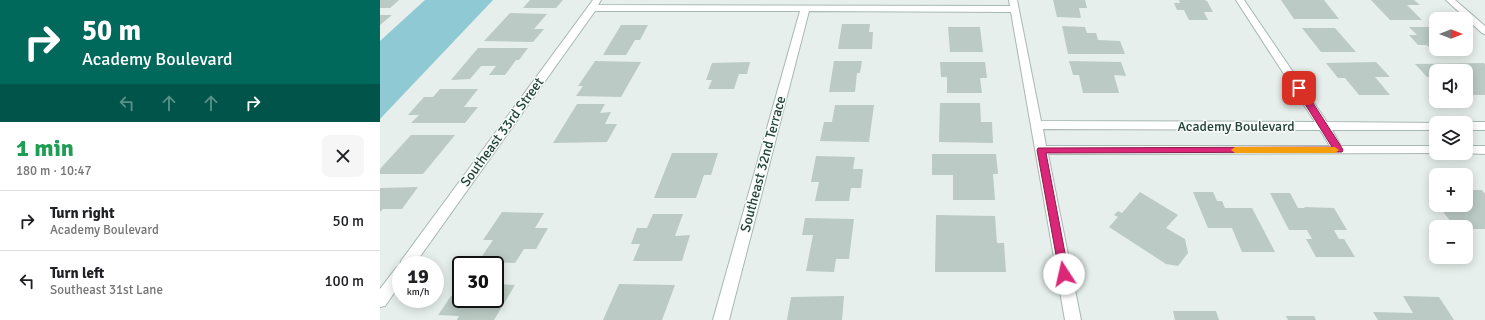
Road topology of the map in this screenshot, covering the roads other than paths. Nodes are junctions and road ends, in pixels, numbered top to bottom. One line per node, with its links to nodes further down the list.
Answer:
1 (1240, 0): 8 (street)
2 (1450, 0): 6 (street)
3 (595, 4): 5 (street); 17 (street, Southeast 33rd Street)
4 (1014, 4): 5 (street); 7 (street)
5 (805, 9): 20 (street, Southeast 32nd Terrace)
6 (1485, 31)
7 (1036, 125): 8 (street, Academy Boulevard); 12 (street)
8 (1324, 126): 9 (street, Academy Boulevard); 13 (street)
9 (1429, 126)
10 (1473, 126): 11 (street)
11 (1485, 126)
12 (1041, 150): 13 (street, Academy Boulevard); 21 (street)
13 (1338, 150): 14 (street, Academy Boulevard)
14 (1429, 150)
15 (1473, 150): 16 (street)
16 (1485, 150)
17 (413, 256)
18 (392, 284): 19 (street)
19 (380, 301)
20 (721, 320)
21 (1073, 320)

